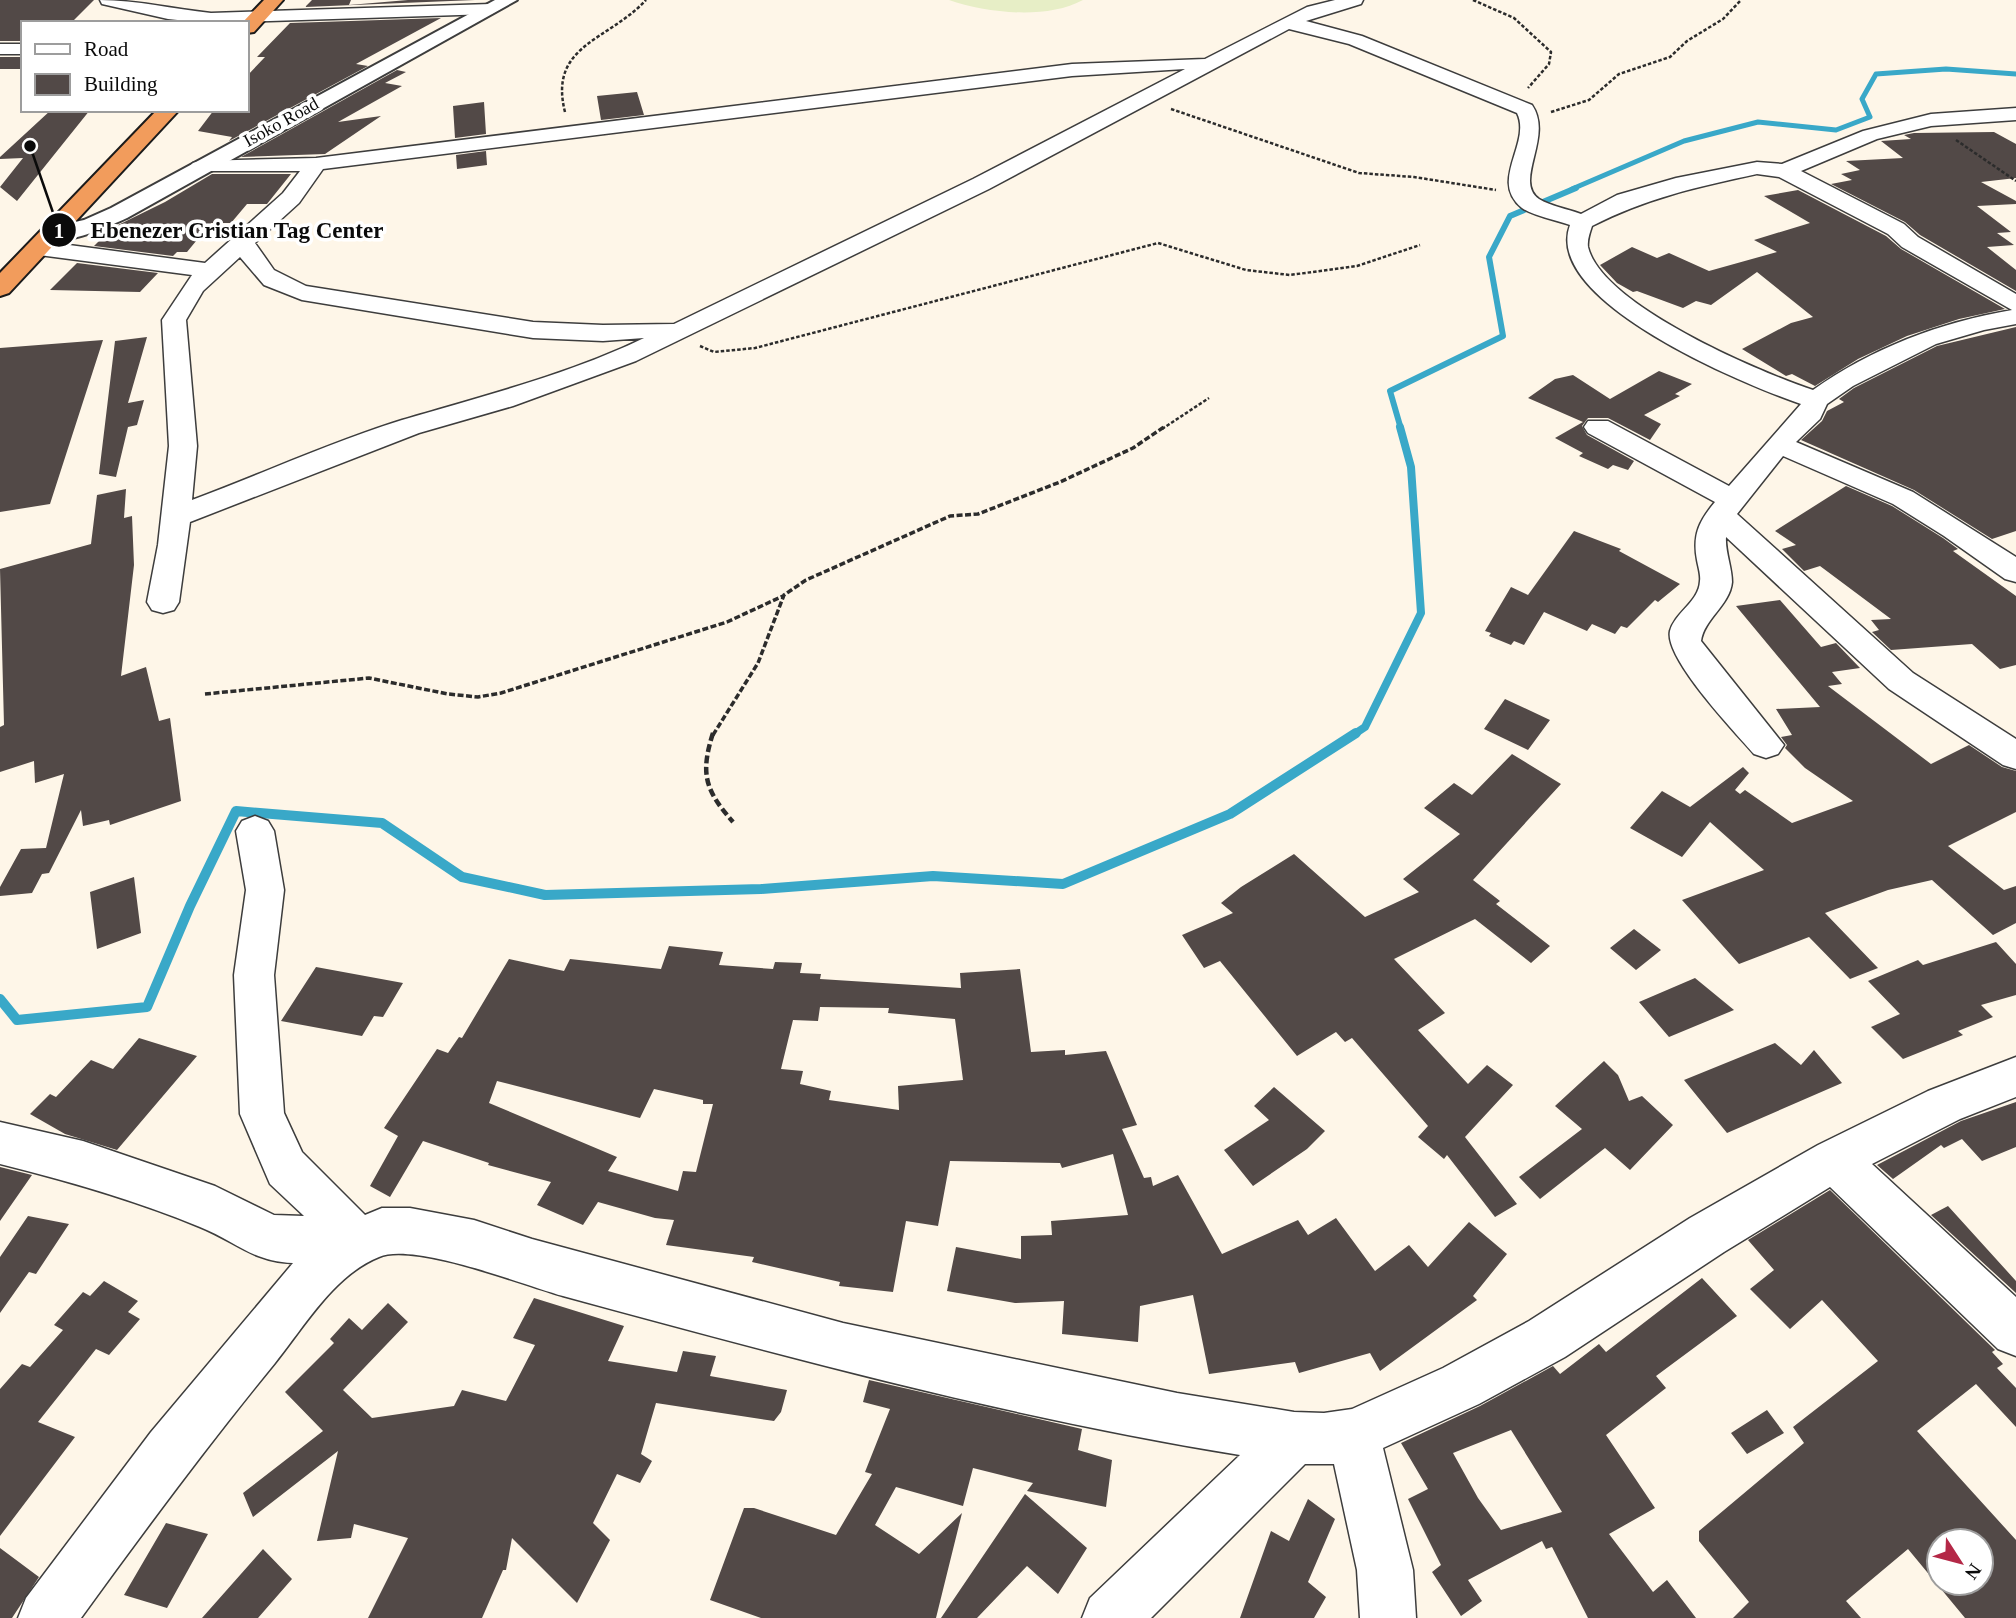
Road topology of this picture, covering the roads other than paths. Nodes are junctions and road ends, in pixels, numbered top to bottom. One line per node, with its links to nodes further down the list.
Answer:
1 (108, 0): 5 (street)
2 (274, 0): 6 (highway)
3 (1355, 0): 7 (street)
4 (499, 4): 6 (street); 14 (street, Isoko Road)
5 (232, 21)
6 (252, 23)
7 (1287, 23): 10 (street); 16 (street)
8 (0, 49): 9 (street)
9 (21, 49)
10 (1215, 62): 13 (street); 23 (street)
11 (167, 112): 17 (highway)
12 (2016, 114): 15 (street)
13 (316, 163): 14 (street); 18 (street)
14 (200, 167): 17 (street, Isoko Road)
15 (1784, 171): 16 (street); 21 (street)
16 (1582, 222): 24 (street)
17 (45, 241): 19 (street); 20 (highway)
18 (243, 242): 19 (street); 23 (street)
19 (211, 271): 28 (street)
20 (0, 288)
21 (2016, 304)
22 (2016, 317): 24 (street)
23 (679, 330): 28 (street)
24 (1816, 401): 26 (street)
25 (1598, 427): 27 (street)
26 (1778, 444): 27 (street); 29 (street)
27 (1725, 507): 31 (street); 32 (street)
28 (175, 517): 30 (street)
29 (2016, 572)
30 (163, 602)
31 (1766, 745)
32 (2016, 756)
33 (255, 831): 37 (street)
34 (2016, 1077): 36 (street)
35 (0, 1143): 37 (street)
36 (1834, 1160): 38 (street); 39 (street)
37 (357, 1242): 40 (street); 41 (street)
38 (2016, 1331)
39 (1354, 1434): 40 (street); 43 (street)
40 (1294, 1438): 42 (street)
41 (46, 1618)
42 (1110, 1618)
43 (1388, 1618)

